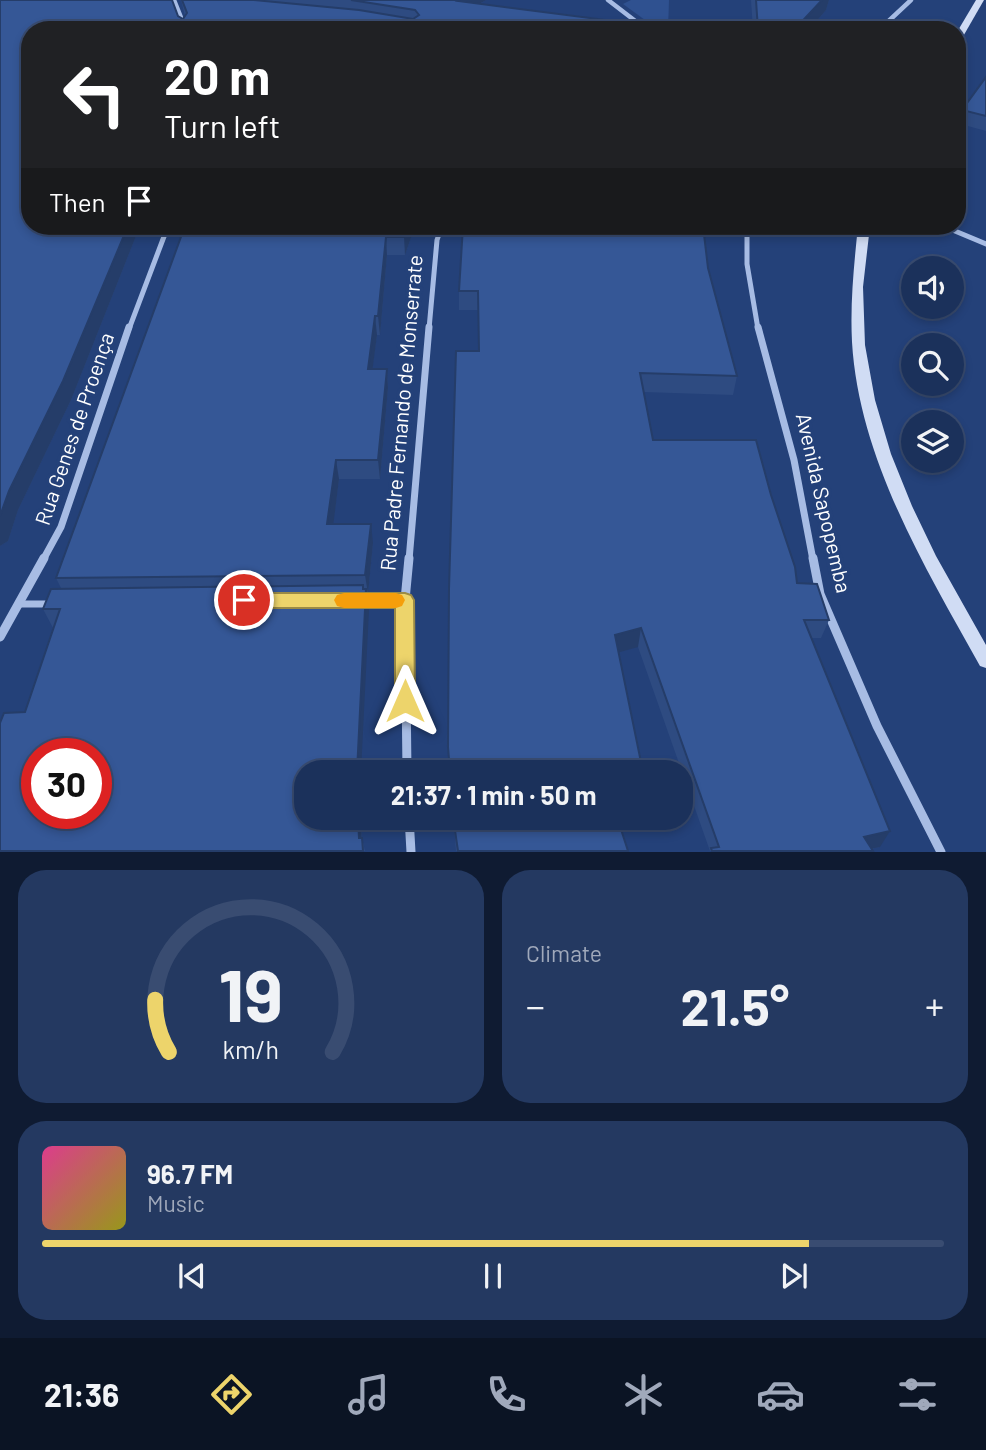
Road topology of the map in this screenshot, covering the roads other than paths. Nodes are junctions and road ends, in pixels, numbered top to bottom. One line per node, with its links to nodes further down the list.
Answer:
1 (608, 0): 7 (street)
2 (911, 0): 8 (street)
3 (981, 0): 9 (main road)
4 (174, 1): 5 (street); 6 (street)
5 (188, 3)
6 (182, 21)
7 (635, 21)
8 (889, 21)
9 (966, 25)
10 (164, 235): 19 (street, Rua Genes de Proença)
11 (439, 235): 17 (street, Rua Padre Fernando de Monserrate)
12 (747, 235): 25 (street, Avenida Sapopemba)
13 (863, 235): 21 (main road)
14 (964, 235): 15 (street)
15 (986, 244)
16 (351, 600): 17 (lane)
17 (405, 600): 22 (street, Rua Padre Fernando de Monserrate)
18 (59, 603): 19 (lane)
19 (20, 604): 20 (street, Rua Genes de Proença)
20 (0, 637)
21 (986, 661)
22 (407, 760)
23 (410, 830): 24 (street)
24 (411, 852)
25 (941, 852)

